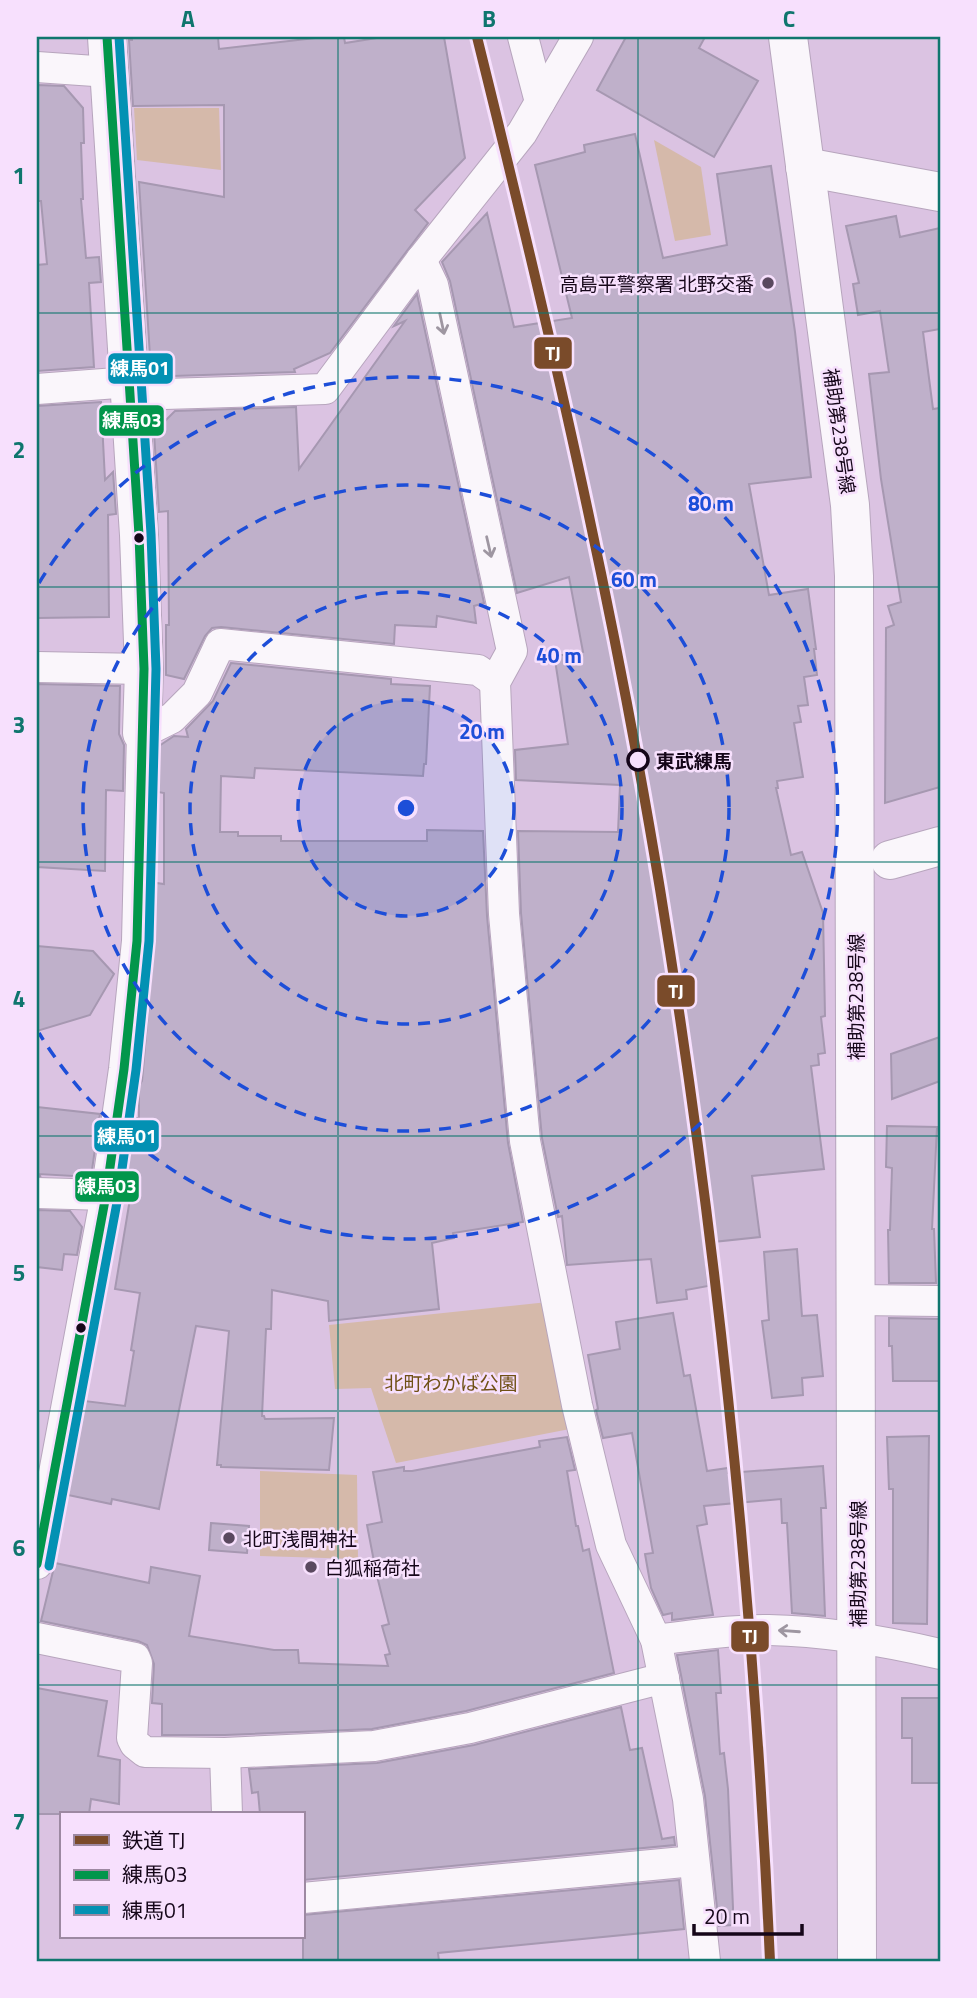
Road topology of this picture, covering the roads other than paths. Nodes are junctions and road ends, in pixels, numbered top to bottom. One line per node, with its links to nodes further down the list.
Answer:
1 (523, 37): 6 (street)
2 (578, 37): 6 (street)
3 (788, 37): 7 (street, 補助第238号線)
4 (108, 54): 5 (street); 11 (street)
5 (37, 67)
6 (540, 102): 9 (street)
7 (805, 167): 8 (street); 20 (street, 補助第238号線)
8 (940, 192)
9 (421, 260): 11 (street); 14 (street, one-way to 14)
10 (37, 388): 11 (street)
11 (130, 389): 13 (street)
12 (37, 667): 13 (street)
13 (144, 669): 15 (street)
14 (495, 682): 15 (street); 25 (street)
15 (142, 733): 19 (street)
16 (940, 846): 17 (street)
17 (890, 860)
18 (37, 1193): 19 (street)
19 (106, 1195): 22 (street)
20 (857, 1300): 21 (street); 24 (street, 補助第238号線)
21 (940, 1301)
22 (37, 1564)
23 (37, 1638): 28 (street)
24 (857, 1638): 25 (street, one-way to 25); 26 (street); 33 (street, 補助第238号線)
25 (656, 1640): 27 (street)
26 (940, 1654)
27 (664, 1678): 28 (street); 30 (street)
28 (225, 1754): 29 (street)
29 (227, 1812)
30 (694, 1861): 31 (street); 32 (street)
31 (304, 1898)
32 (705, 1961)
33 (857, 1961)

